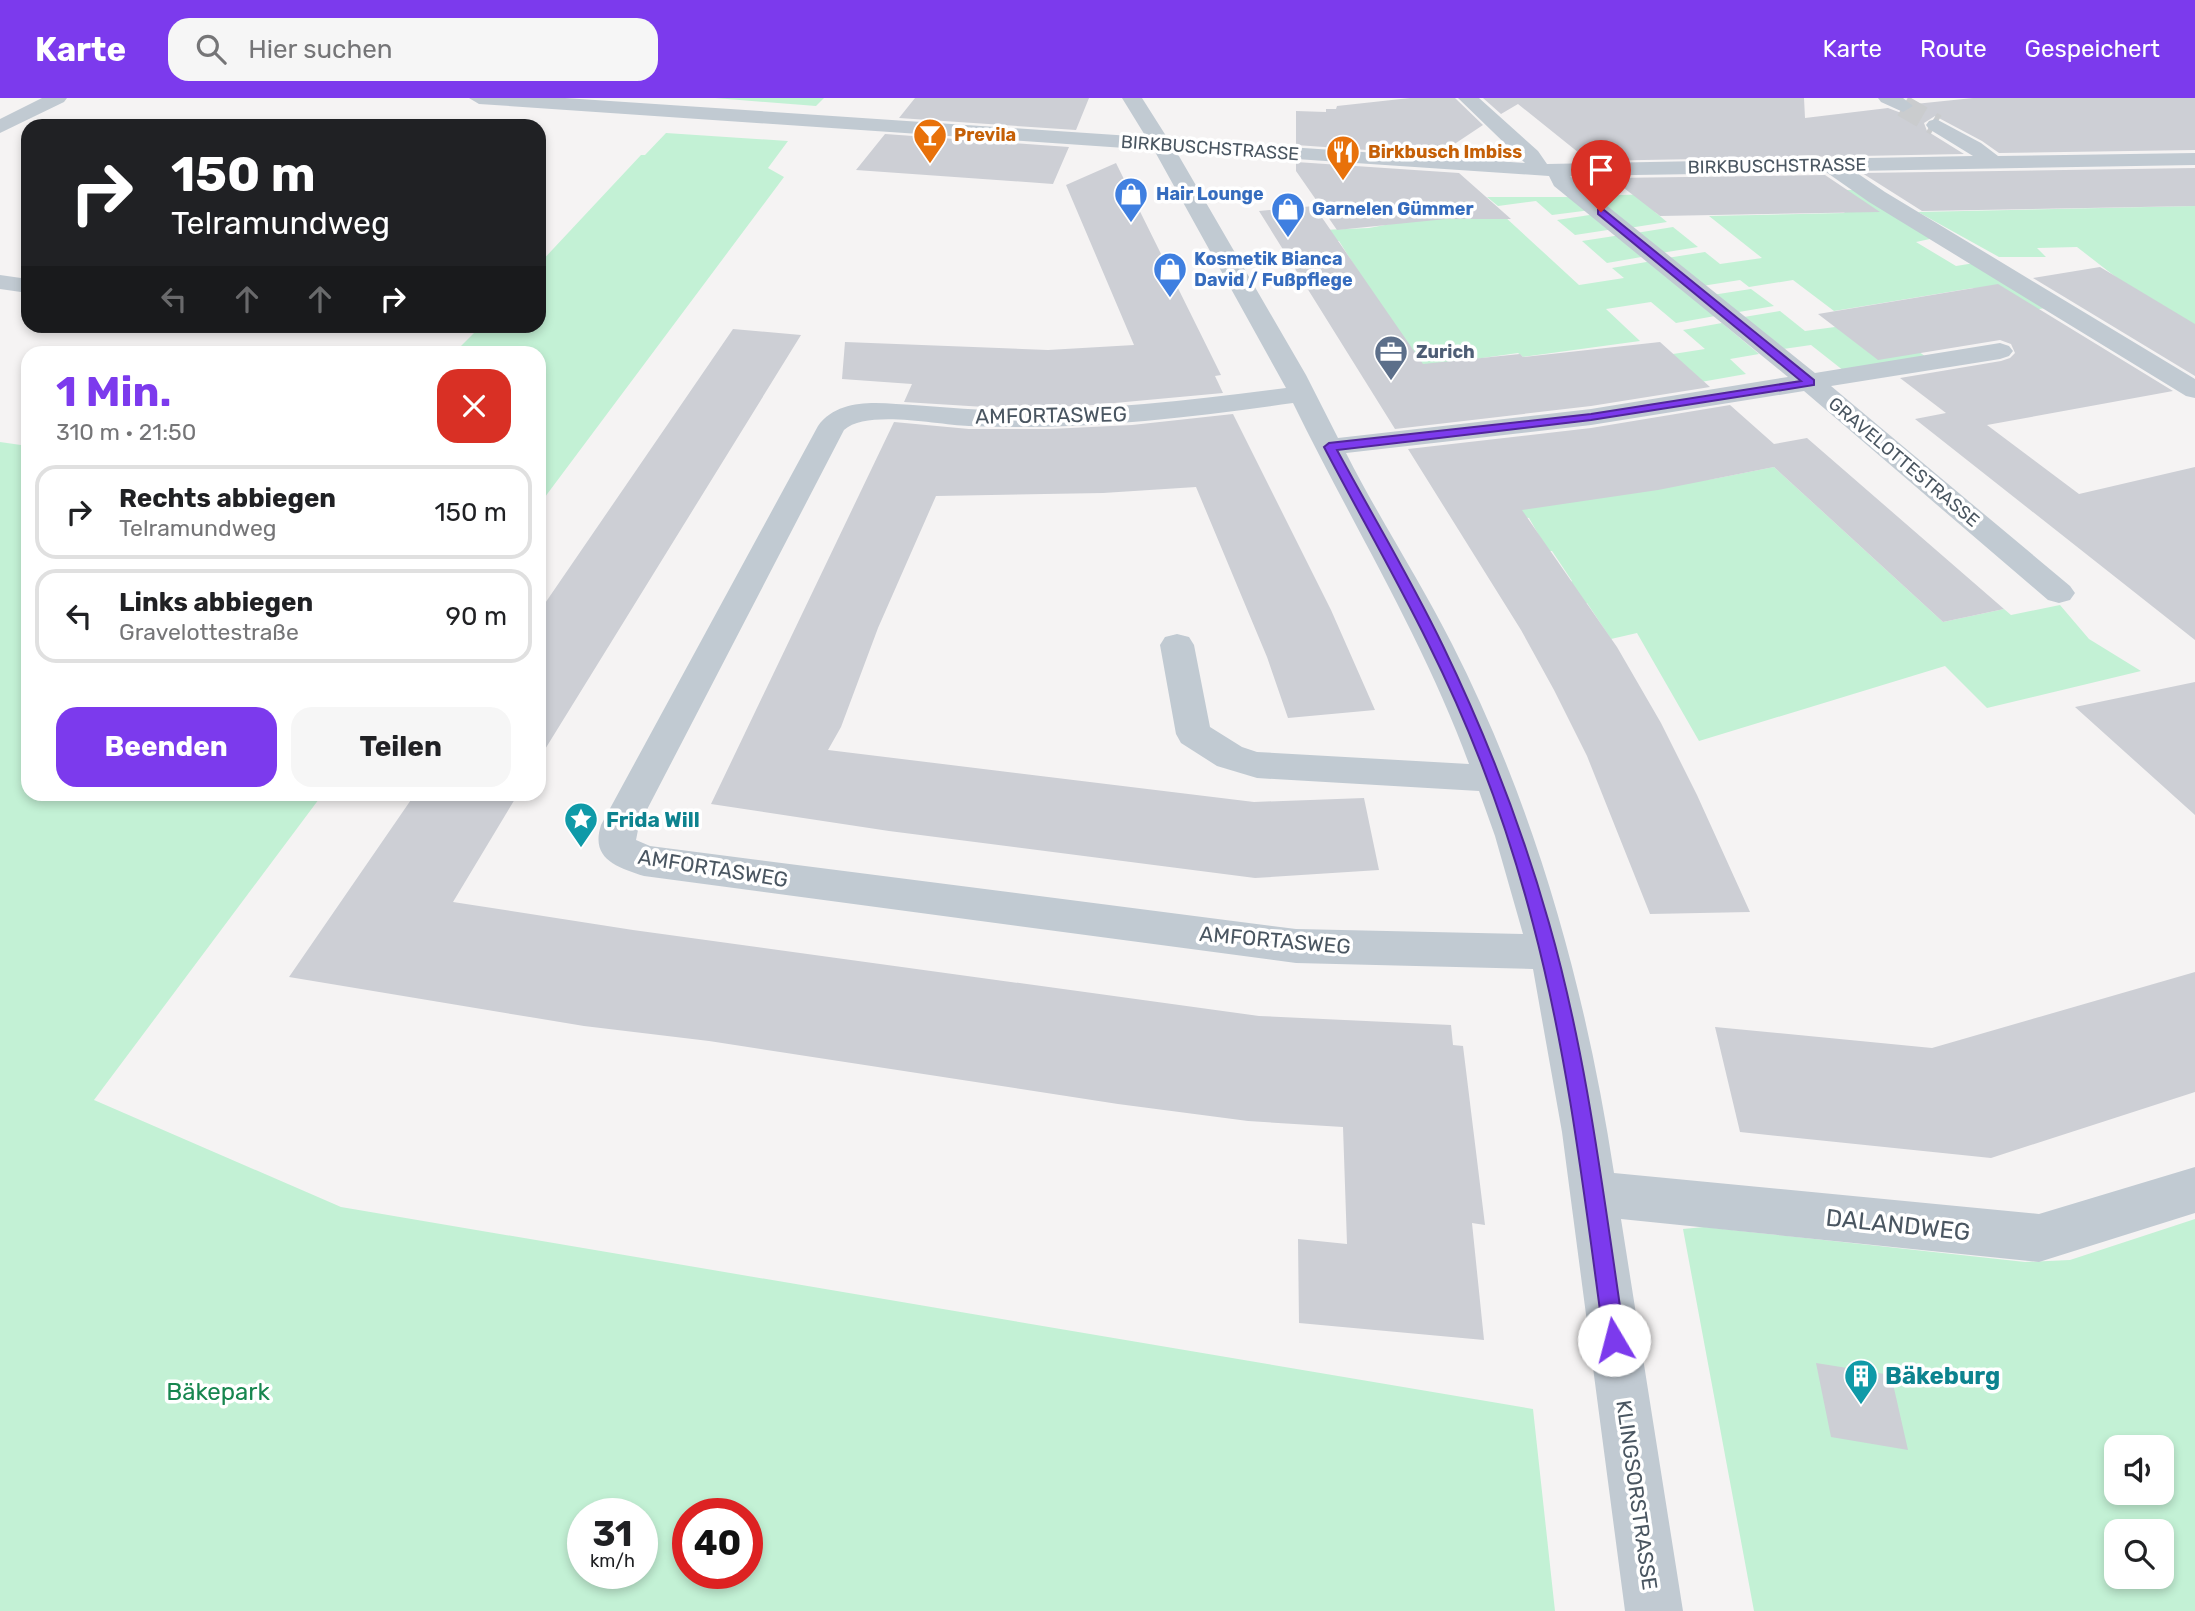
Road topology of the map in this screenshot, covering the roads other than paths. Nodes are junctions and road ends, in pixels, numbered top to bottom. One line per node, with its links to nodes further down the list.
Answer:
1 (57, 98): 8 (street)
2 (479, 98): 5 (street, BIRKBUSCHSTRASSE)
3 (1132, 98): 9 (street, KLINGSORSTRASSE)
4 (1468, 98): 13 (street, GRAVELOTTESTRASSE)
5 (530, 102): 6 (street); 9 (street, BIRKBUSCHSTRASSE)
6 (509, 119)
7 (1936, 125): 11 (street)
8 (0, 127)
9 (1160, 144): 13 (street, BIRKBUSCHSTRASSE); 19 (street, KLINGSORSTRASSE)
10 (2195, 159): 11 (street, BIRKBUSCHSTRASSE)
11 (1993, 162): 12 (street, BIRKBUSCHSTRASSE)
12 (1831, 165): 13 (street, BIRKBUSCHSTRASSE); 18 (street)
13 (1548, 170): 17 (street, GRAVELOTTESTRASSE)
14 (0, 282): 15 (street)
15 (21, 285)
16 (2000, 351): 17 (street)
17 (1810, 382): 20 (street); 21 (street, GRAVELOTTESTRASSE)
18 (2195, 390)
19 (1303, 394): 20 (street, KLINGSORSTRASSE); 24 (street, AMFORTASWEG)
20 (1329, 447): 23 (street, KLINGSORSTRASSE)
21 (2059, 593)
22 (1177, 645): 23 (street)
23 (1492, 776): 24 (street, KLINGSORSTRASSE)
24 (1549, 953): 26 (street, KLINGSORSTRASSE)
25 (2195, 1190): 26 (street, DALANDWEG)
26 (1594, 1195): 27 (street, KLINGSORSTRASSE)
27 (1654, 1611)

